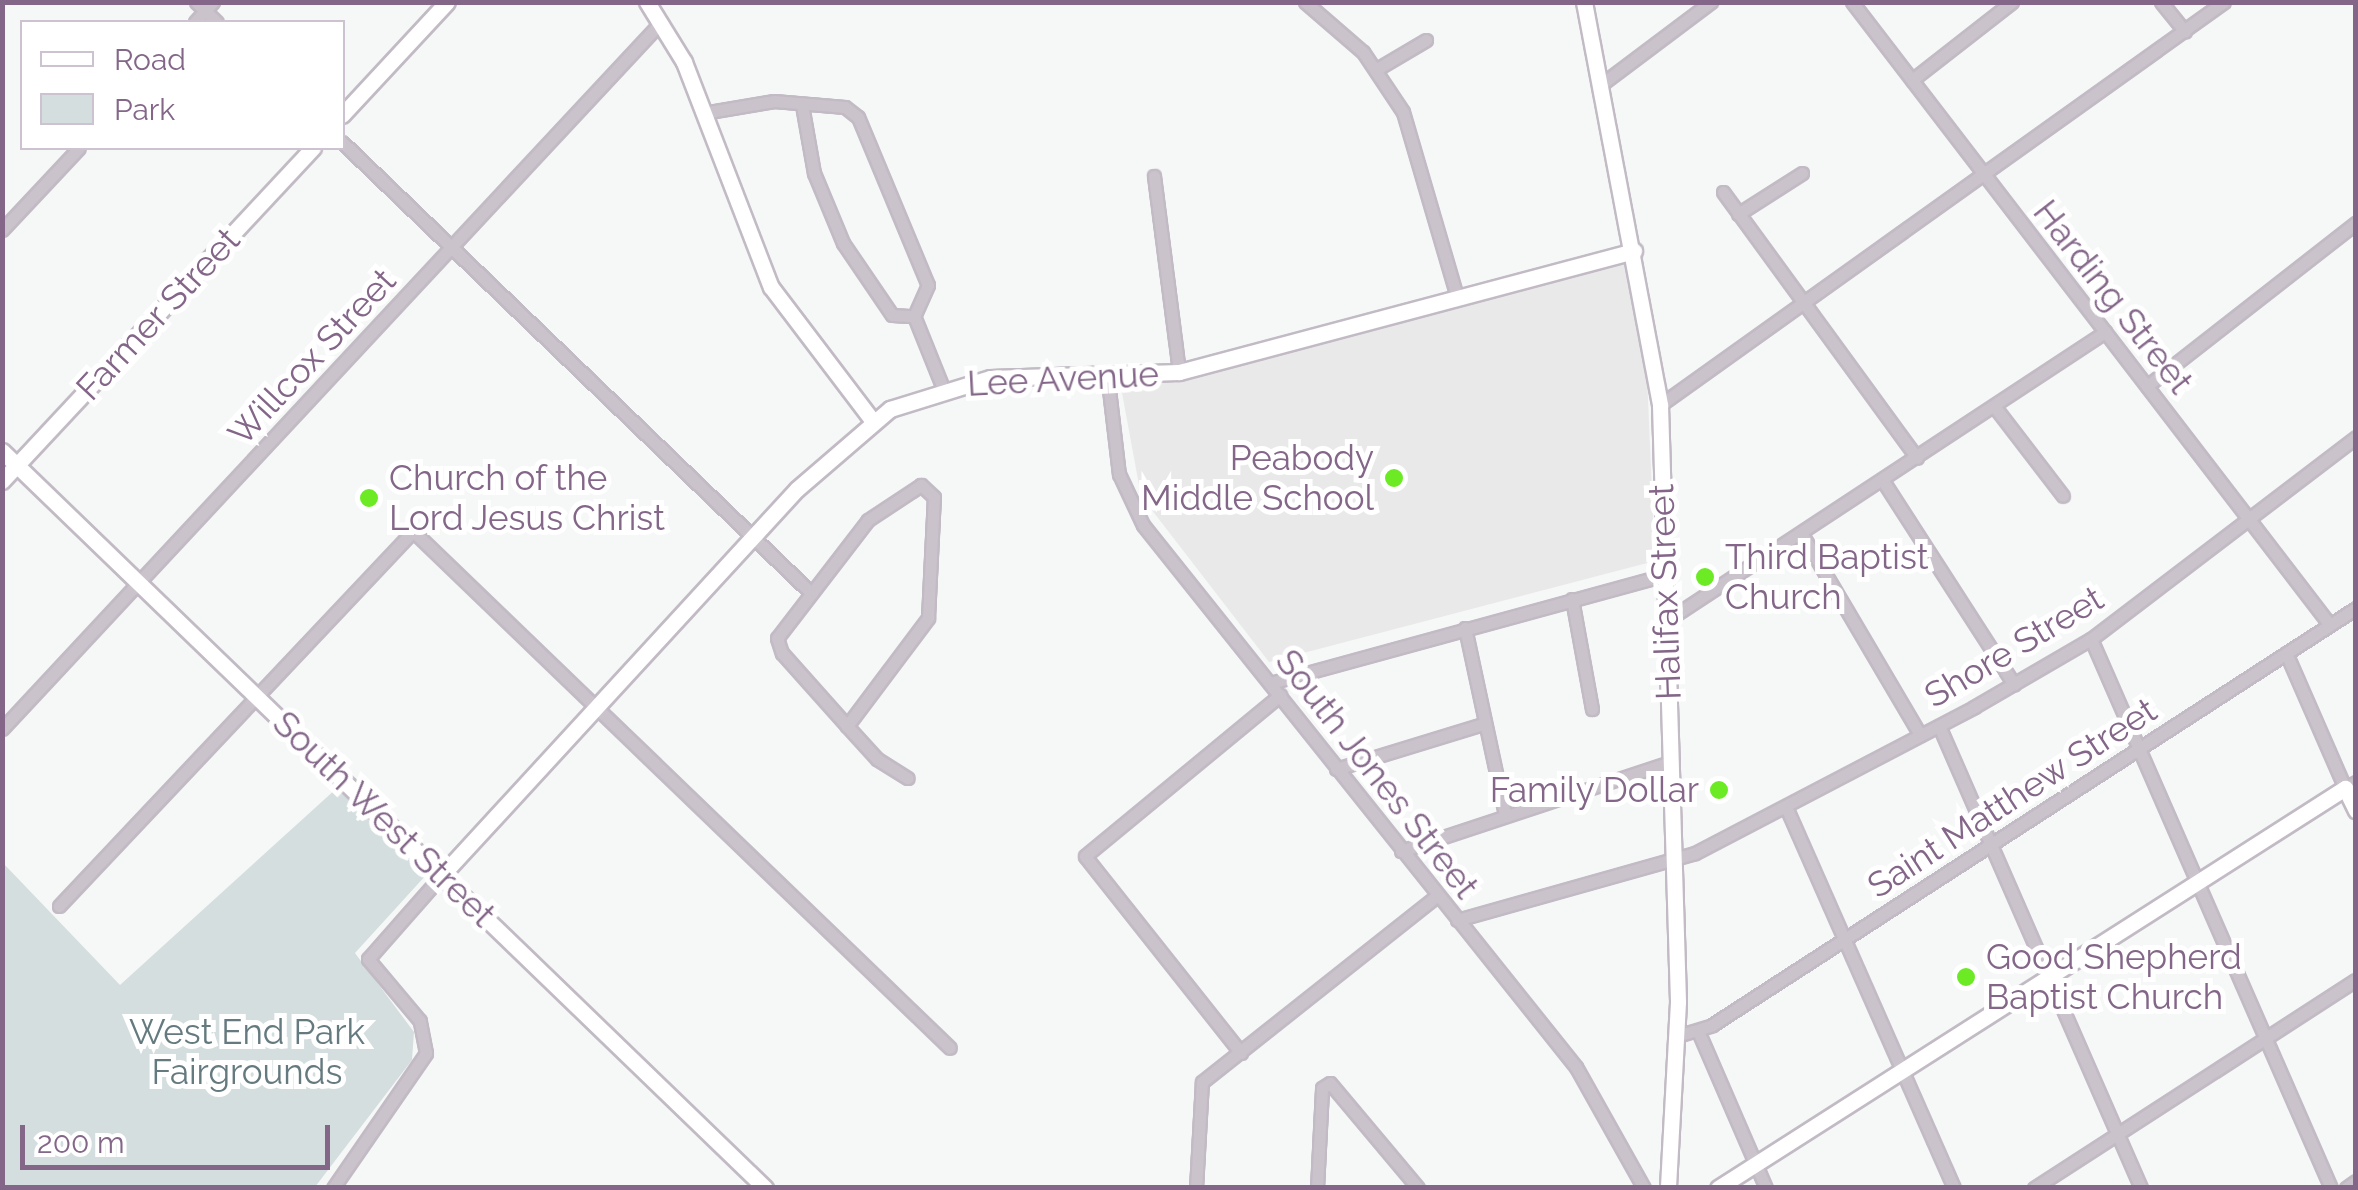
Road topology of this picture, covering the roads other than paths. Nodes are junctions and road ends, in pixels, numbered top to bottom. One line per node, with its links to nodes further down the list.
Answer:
1 (447, 2): 17 (street)
2 (647, 2): 10 (street)
3 (1305, 2): 13 (street)
4 (1584, 2): 15 (street, Halifax Street)
5 (1712, 2): 15 (street)
6 (1852, 2): 14 (street, Harding Street)
7 (2012, 2): 14 (street)
8 (2161, 2): 11 (street)
9 (2224, 2): 11 (street)
10 (661, 22): 18 (street); 29 (street, Willcox Street)
11 (2184, 32): 24 (street)
12 (1426, 40): 13 (street)
13 (1377, 69): 31 (street)
14 (1912, 80): 24 (street, Harding Street)
15 (1599, 86): 30 (street, Halifax Street)
16 (802, 105): 18 (street); 33 (street); 33 (street)
17 (345, 112)
18 (704, 113): 41 (street)
19 (345, 145): 29 (street)
20 (77, 150): 28 (street)
21 (310, 150): 45 (street, Farmer Street)
22 (1802, 173): 26 (street)
23 (1154, 176): 35 (street)
24 (1987, 178): 32 (street); 34 (street, Harding Street)
25 (1723, 192): 26 (street)
26 (1738, 214): 32 (street)
27 (2356, 223): 37 (street)
28 (2, 230)
29 (452, 248): 50 (street); 53 (street, Willcox Street)
30 (1634, 250): 31 (street, Lee Avenue); 39 (street, Halifax Street)
31 (1457, 297): 35 (street, Lee Avenue)
32 (1805, 306): 39 (street); 44 (street)
33 (914, 316): 38 (street)
34 (2105, 332): 37 (street, Harding Street); 40 (street)
35 (1179, 372): 36 (street, Lee Avenue)
36 (1108, 381): 38 (street, Lee Avenue); 62 (street, South Jones Street)
37 (2146, 386): 49 (street, Harding Street)
38 (943, 388): 41 (street, Lee Avenue)
39 (1660, 405): 52 (street, Halifax Street)
40 (1994, 406): 44 (street); 48 (street)
41 (872, 420): 50 (street, Lee Avenue)
42 (2356, 437): 49 (street, Shore Street)
43 (2, 451): 45 (street, South West Street)
44 (1917, 458): 47 (street)
45 (17, 465): 46 (street, Farmer Street); 53 (street, South West Street)
46 (2, 480)
47 (1882, 481): 51 (street); 63 (street)
48 (2063, 496)
49 (2249, 517): 58 (street, Harding Street); 60 (street, Shore Street)
50 (754, 536): 54 (street); 66 (street, Lee Avenue)
51 (1803, 536): 57 (street); 72 (street)
52 (1664, 575): 55 (street); 57 (street, Halifax Street)
53 (140, 583): 65 (street, South West Street); 71 (street, Willcox Street)
54 (808, 590): 69 (street); 69 (street)
55 (1572, 599): 59 (street); 67 (street)
56 (2356, 608): 58 (street, Saint Matthew Street)
57 (1666, 622): 74 (street, Halifax Street)
58 (2330, 625): 61 (street, Saint Matthew Street)
59 (1465, 628): 62 (street); 68 (street)
60 (2091, 639): 63 (street, Shore Street); 73 (street)
61 (2286, 653): 73 (street, Saint Matthew Street); 77 (street)
62 (1270, 683): 64 (street, South Jones Street)
63 (2014, 684): 70 (street, Shore Street)
64 (1280, 695): 75 (street, South Jones Street); 96 (street)
65 (258, 698): 66 (street); 84 (street, South West Street); 87 (street)
66 (595, 706): 84 (street, Lee Avenue); 95 (street)
67 (1592, 709)
68 (1480, 724): 75 (street); 80 (street)
69 (847, 726): 76 (street)
70 (1939, 726): 72 (street, Shore Street); 81 (street)
71 (2, 729)
72 (1920, 735): 78 (street, Shore Street)
73 (2139, 749): 81 (street, Saint Matthew Street); 85 (street)
74 (1670, 762): 80 (street); 83 (street, Halifax Street)
75 (1336, 768): 82 (street, South Jones Street)
76 (908, 778)
77 (2350, 785): 79 (street); 85 (street)
78 (1786, 807): 83 (street, Shore Street); 89 (street)
79 (2356, 811)
80 (1505, 814): 82 (street)
81 (1991, 845): 89 (street, Saint Matthew Street); 90 (street)
82 (1402, 850): 86 (street, South Jones Street)
83 (1673, 858): 88 (street, Shore Street); 93 (street, Halifax Street)
84 (442, 875): 101 (street); 102 (street, South West Street)
85 (2198, 883): 90 (street); 94 (street)
86 (1438, 896): 88 (street, South Jones Street); 96 (street)
87 (59, 906)
88 (1456, 920): 106 (street, South Jones Street)
89 (1843, 940): 92 (street, Saint Matthew Street); 97 (street)
90 (2048, 978): 97 (street); 98 (street)
91 (2356, 980): 94 (street)
92 (1698, 1031): 93 (street, Saint Matthew Street); 99 (street)
93 (1677, 1036): 107 (street, Halifax Street)
94 (2267, 1036): 98 (street); 113 (street)
95 (950, 1048)
96 (1242, 1053): 103 (street)
97 (1902, 1073): 99 (street); 110 (street)
98 (2117, 1134): 111 (street); 112 (street)
99 (1756, 1166): 108 (street); 109 (street)
100 (2356, 1181): 114 (street)
101 (333, 1188)
102 (765, 1188)
103 (1196, 1188)
104 (1316, 1188): 105 (street)
105 (1418, 1188)
106 (1644, 1188)
107 (1668, 1188)
108 (1718, 1188)
109 (1766, 1188)
110 (1954, 1188)
111 (2034, 1188)
112 (2141, 1188)
113 (2332, 1188)
114 (2346, 1188)

